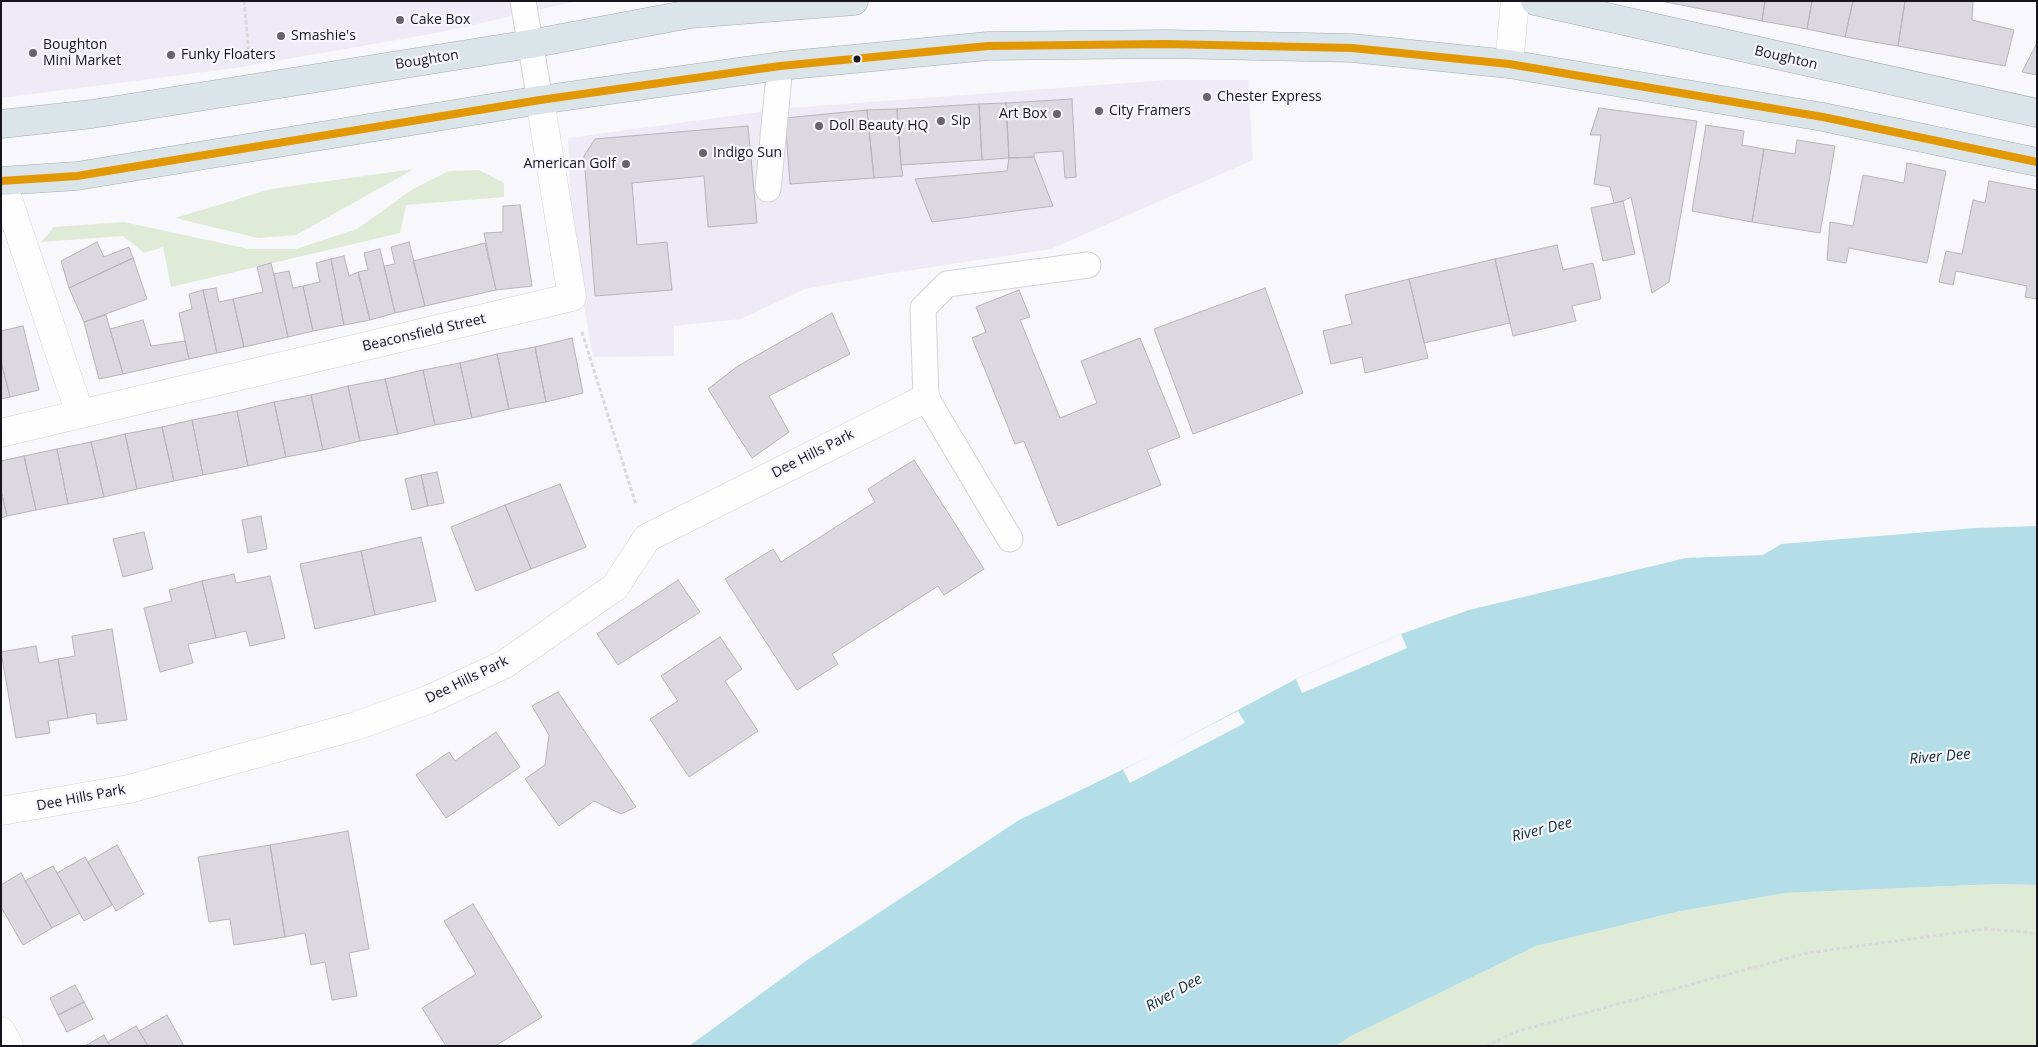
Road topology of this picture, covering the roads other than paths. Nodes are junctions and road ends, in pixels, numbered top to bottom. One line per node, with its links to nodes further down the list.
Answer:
1 (523, 1): 5 (lane)
2 (854, 1): 5 (highway, Boughton)
3 (1515, 1): 6 (street)
4 (1535, 1): 9 (highway, Boughton)
5 (530, 44): 8 (lane); 10 (highway, Boughton)
6 (1509, 64): 7 (highway); 11 (highway)
7 (780, 66): 8 (highway); 13 (lane)
8 (540, 100): 12 (highway); 16 (street, Beaconsfield Street)
9 (2037, 113)
10 (1, 124)
11 (2037, 162)
12 (1, 181): 16 (street)
13 (768, 189)
14 (1088, 265): 15 (lane)
15 (926, 398): 18 (lane); 19 (street, Dee Hills Park)
16 (80, 414): 17 (street, Beaconsfield Street)
17 (1, 433)
18 (1010, 540)
19 (1, 811)
20 (1, 1031): 21 (street)
21 (9, 1046)

